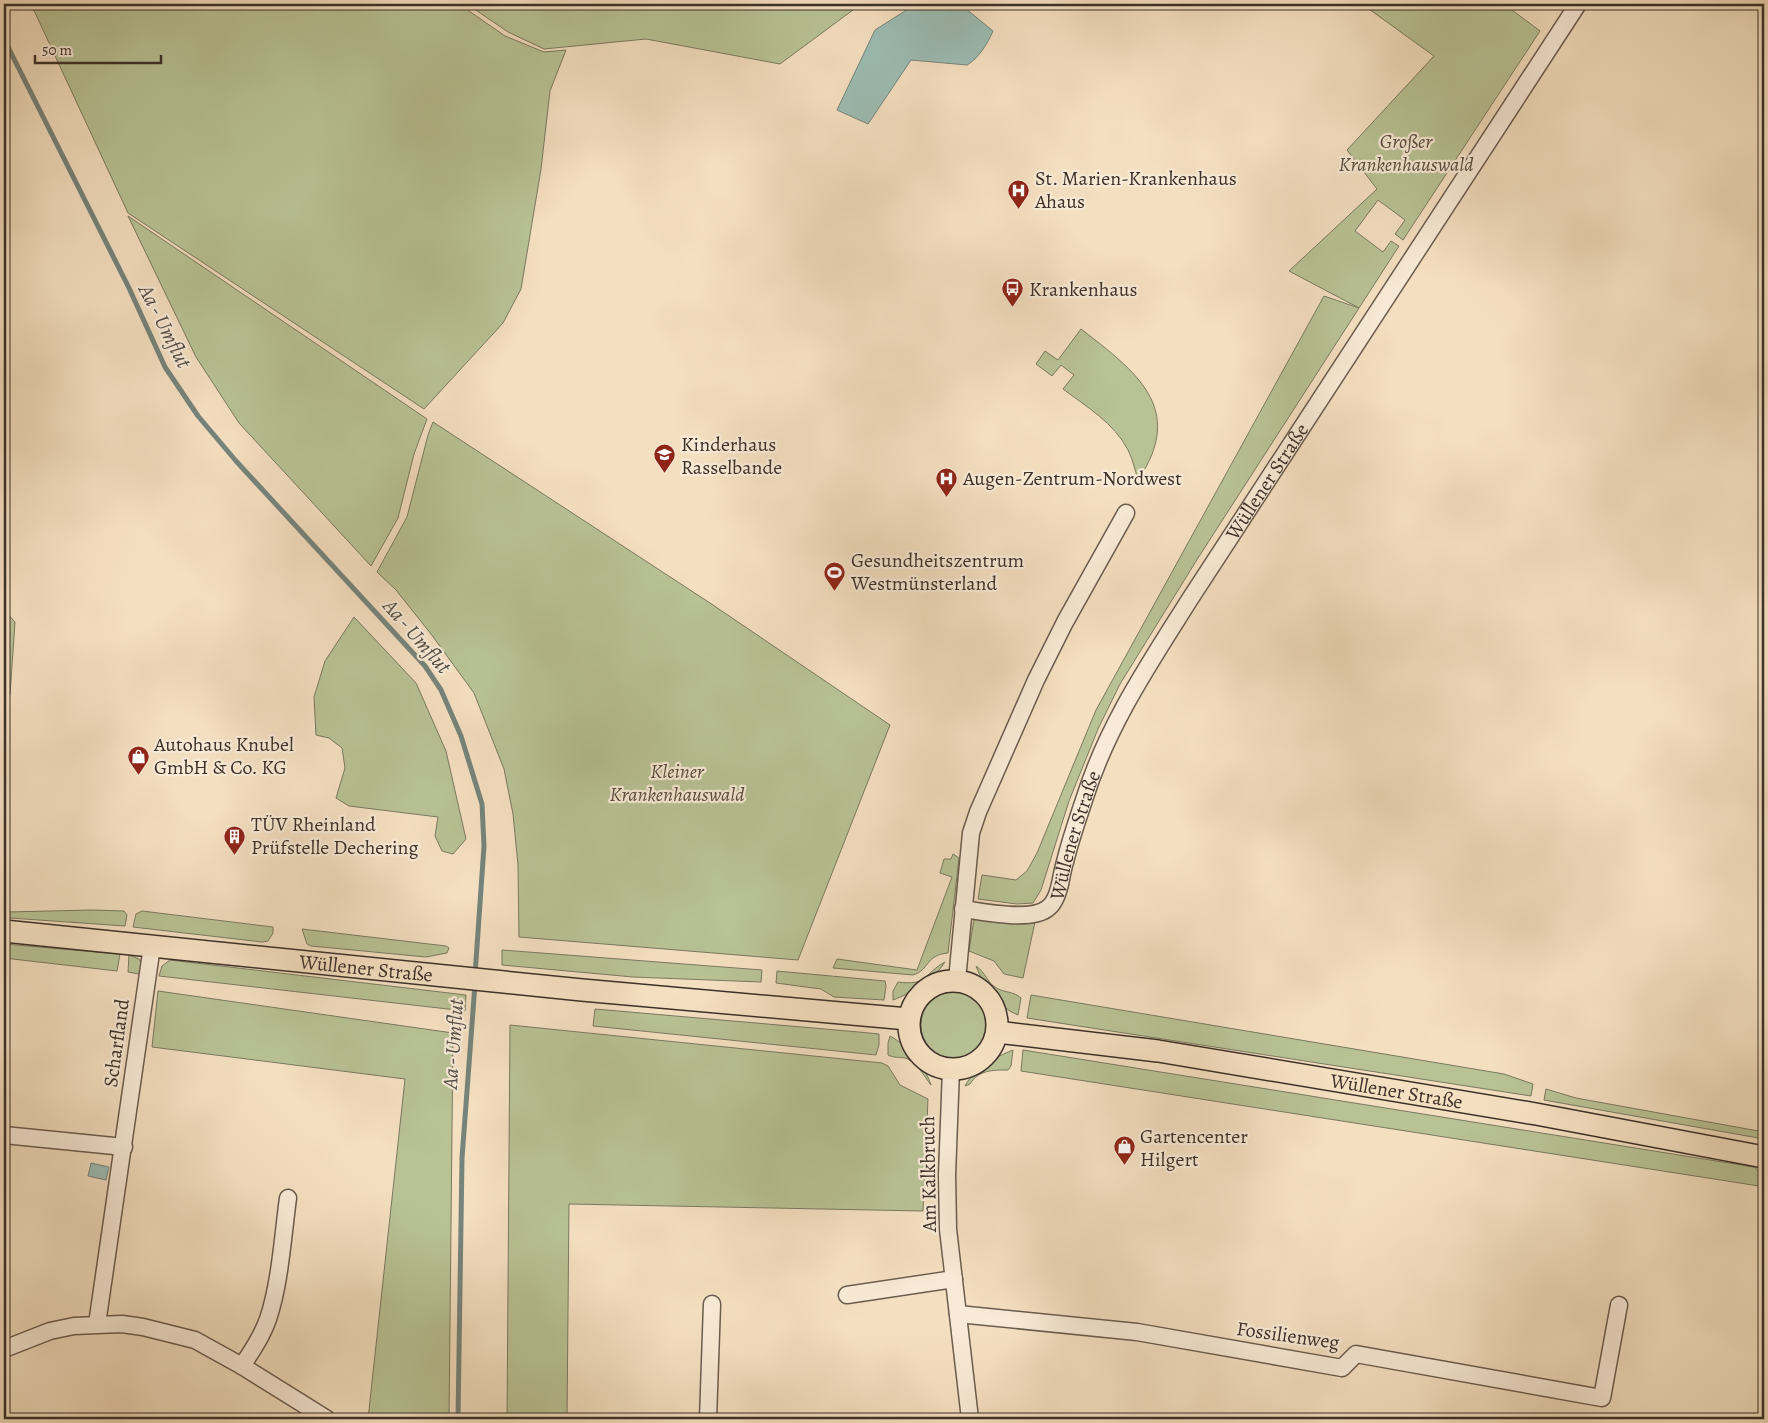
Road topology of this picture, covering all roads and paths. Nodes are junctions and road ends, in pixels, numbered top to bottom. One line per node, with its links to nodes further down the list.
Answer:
1 (1578, 4): 3 (street, Wüllener Straße)
2 (1126, 512): 3 (street)
3 (962, 909): 6 (street)
4 (4, 932): 5 (main road, Wüllener Straße)
5 (152, 946): 7 (main road, Wüllener Straße); 11 (street, Scharfland)
6 (957, 980): 7 (main road); 8 (main road)
7 (908, 1018): 9 (main road)
8 (997, 1032): 9 (main road); 12 (main road, Wüllener Straße)
9 (951, 1069): 14 (street, Am Kalkbruch)
10 (4, 1135): 11 (street)
11 (124, 1147): 19 (street, Scharfland)
12 (1764, 1156)
13 (288, 1198): 21 (street)
14 (954, 1279): 15 (street); 18 (street, Am Kalkbruch)
15 (847, 1295)
16 (712, 1304): 24 (street)
17 (1619, 1305): 18 (street, Fossilienweg)
18 (958, 1314): 25 (street, Am Kalkbruch)
19 (97, 1324): 20 (street); 21 (street)
20 (4, 1349)
21 (242, 1366): 22 (street)
22 (305, 1413): 23 (street)
23 (327, 1419)
24 (708, 1419)
25 (970, 1419)

